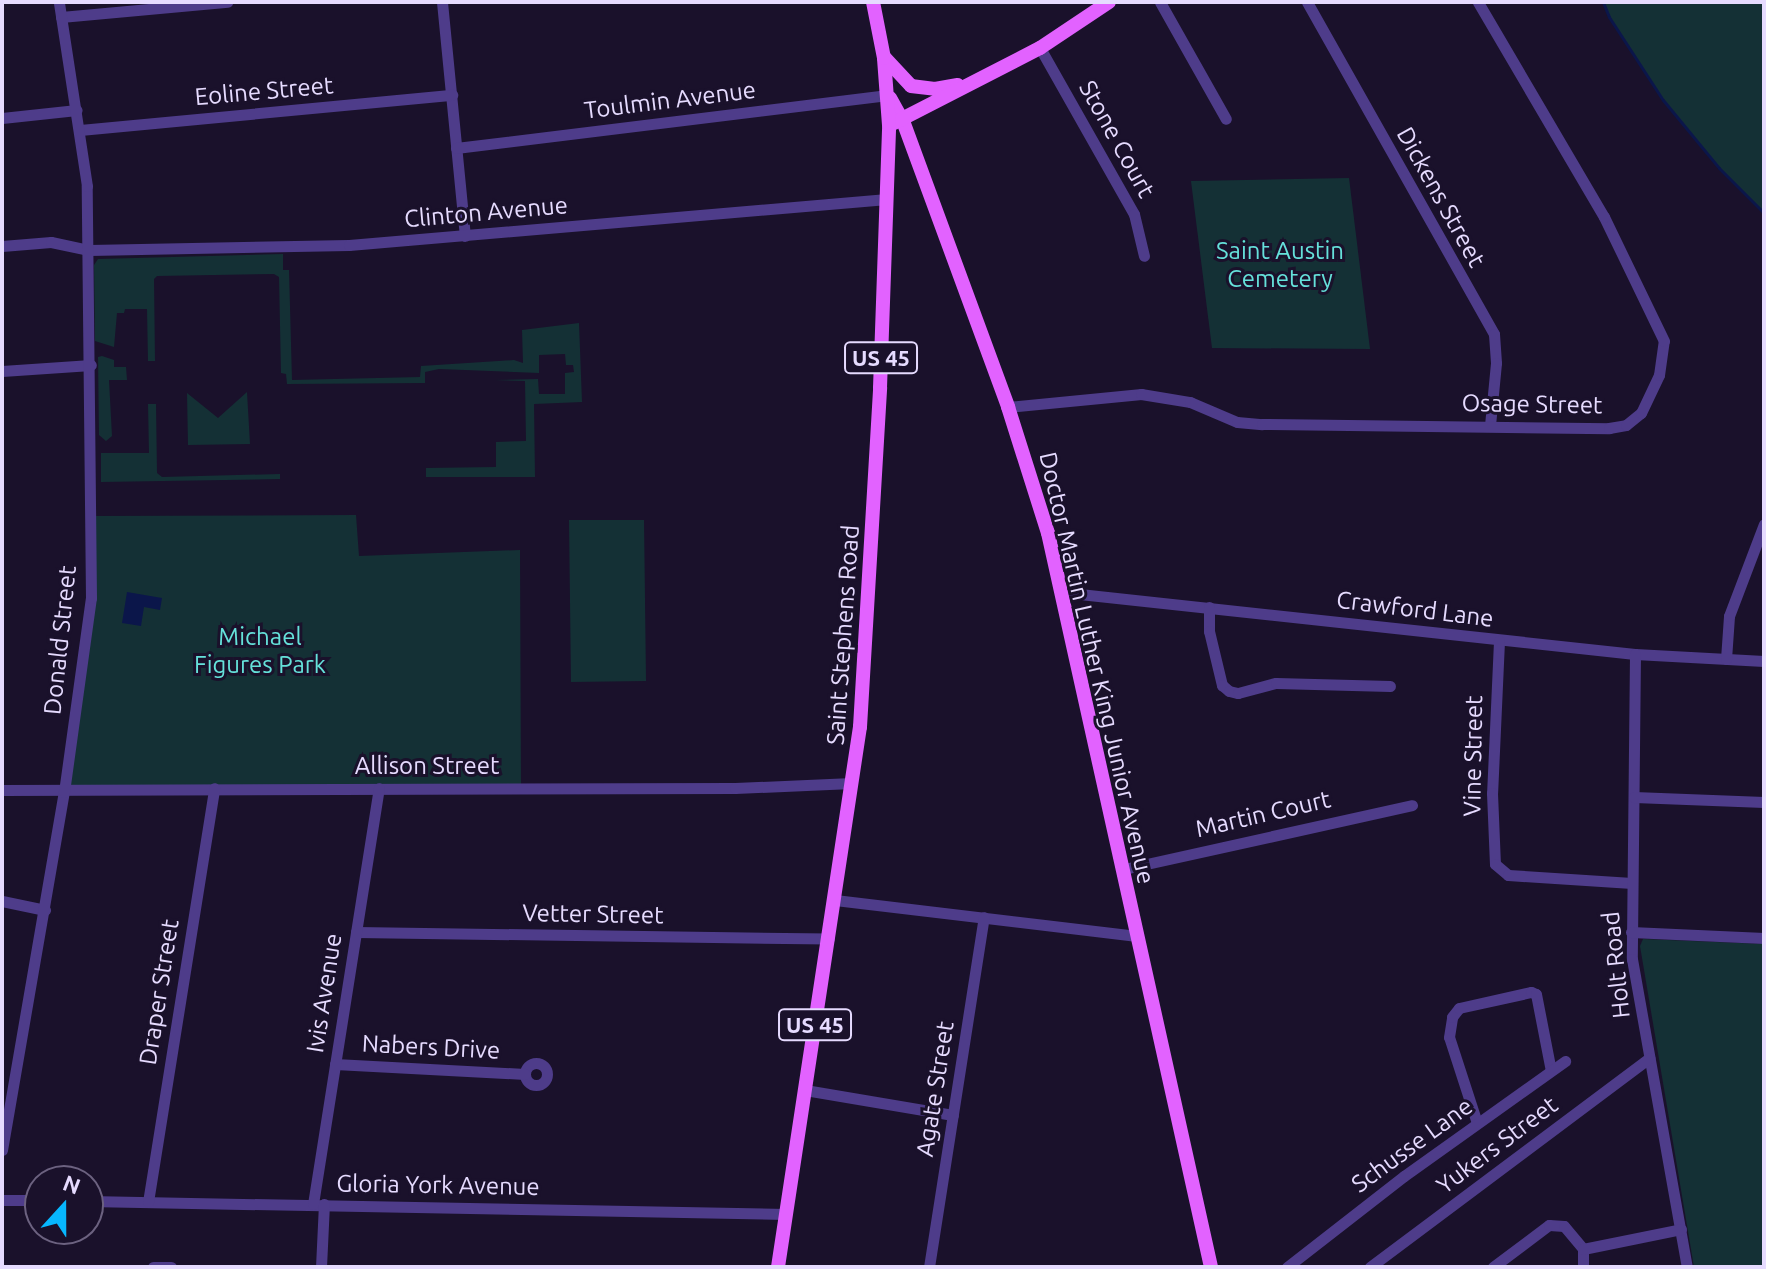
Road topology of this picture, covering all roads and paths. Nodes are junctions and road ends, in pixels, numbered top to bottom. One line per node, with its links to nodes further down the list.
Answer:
1 (59, 2): 9 (street)
2 (227, 2): 9 (street)
3 (442, 2): 13 (street)
4 (873, 2): 11 (main road, Saint Stephens Road / US 45)
5 (1109, 2): 10 (main road)
6 (1160, 2): 17 (street)
7 (1307, 2): 29 (street, Dickens Street)
8 (1478, 2): 29 (street, Osage Street)
9 (61, 17): 15 (street)
10 (1040, 48): 12 (main road); 25 (street, Stone Court)
11 (884, 58): 12 (main road); 14 (main road, Saint Stephens Road / US 45)
12 (969, 84): 18 (main road)
13 (452, 95): 19 (street, Eoline Street); 20 (street)
14 (888, 95): 18 (main road, Saint Stephens Road / US 45); 20 (street, Toulmin Avenue)
15 (77, 110): 16 (street); 19 (street, Donald Street)
16 (2, 118)
17 (1226, 119)
18 (896, 123): 21 (main road, Saint Stephens Road / US 45); 28 (main road, Doctor Martin Luther King Junior Avenue)
19 (80, 130): 24 (street, Donald Street)
20 (456, 148): 22 (street)
21 (887, 199): 22 (street, Clinton Avenue); 38 (main road, Saint Stephens Road / US 45)
22 (465, 236): 24 (street, Clinton Avenue)
23 (2, 246): 24 (street, Clinton Avenue)
24 (89, 250): 26 (street, Donald Street)
25 (1144, 256)
26 (91, 365): 27 (street); 42 (street, Donald Street)
27 (2, 371)
28 (1008, 407): 29 (street, Osage Street); 31 (main road, Doctor Martin Luther King Junior Avenue)
29 (1490, 425)
30 (1764, 524): 35 (street)
31 (1061, 592): 32 (street, Crawford Lane); 46 (main road, Doctor Martin Luther King Junior Avenue)
32 (1209, 607): 33 (street, Crawford Lane); 37 (street)
33 (1499, 641): 34 (street, Crawford Lane); 47 (street, Vine Street)
34 (1635, 654): 35 (street, Crawford Lane); 43 (street, Holt Road)
35 (1726, 659): 36 (street, Crawford Lane)
36 (1764, 661)
37 (1390, 686)
38 (852, 783): 40 (street, Allison Street); 48 (main road, Saint Stephens Road / US 45)
39 (214, 788): 40 (street, Allison Street); 42 (street, Allison Street); 69 (street, Draper Street)
40 (379, 788): 52 (street, Ivis Avenue)
41 (2, 790): 42 (street, Allison Street)
42 (64, 792): 50 (street, Donald Street)
43 (1634, 797): 44 (street); 47 (street, Holt Road)
44 (1764, 802)
45 (1412, 805): 46 (street, Martin Court)
46 (1124, 869): 54 (main road, Doctor Martin Luther King Junior Avenue)
47 (1632, 883): 53 (street, Holt Road)
48 (835, 900): 51 (street); 56 (main road, Saint Stephens Road / US 45)
49 (2, 901): 50 (street)
50 (45, 910): 65 (street, Donald Street)
51 (984, 917): 54 (street); 63 (street, Agate Street)
52 (356, 932): 56 (street, Vetter Street); 59 (street, Ivis Avenue)
53 (1631, 932): 55 (street); 57 (street, Holt Road)
54 (1137, 936): 79 (main road, Doctor Martin Luther King Junior Avenue)
55 (1764, 938)
56 (829, 939): 62 (main road, Saint Stephens Road / US 45)
57 (1649, 1058): 72 (street, Holt Road); 81 (street, Yukers Street)
58 (1565, 1061): 60 (street, Schusse Lane)
59 (335, 1064): 61 (street, Nabers Drive); 70 (street, Ivis Avenue)
60 (1551, 1071): 64 (street, Schusse Lane); 64 (street)
61 (525, 1074)
62 (805, 1090): 63 (street); 71 (main road, Saint Stephens Road / US 45)
63 (953, 1115): 78 (street, Agate Street)
64 (1477, 1123): 80 (street, Schusse Lane)
65 (2, 1150)
66 (2, 1200): 67 (street)
67 (24, 1200)
68 (104, 1201): 69 (street, Gloria York Avenue)
69 (148, 1202): 70 (street, Gloria York Avenue)
70 (318, 1204): 71 (street, Gloria York Avenue); 76 (street, Ivis Avenue)
71 (786, 1214): 77 (main road, Saint Stephens Road / US 45)
72 (1681, 1229): 73 (street); 84 (street, Holt Road)
73 (1583, 1249): 82 (street); 83 (street)
74 (153, 1267): 75 (street)
75 (171, 1267)
76 (321, 1267)
77 (778, 1267)
78 (929, 1267)
79 (1211, 1267)
80 (1287, 1267)
81 (1370, 1267)
82 (1493, 1267)
83 (1583, 1267)
84 (1687, 1267)

